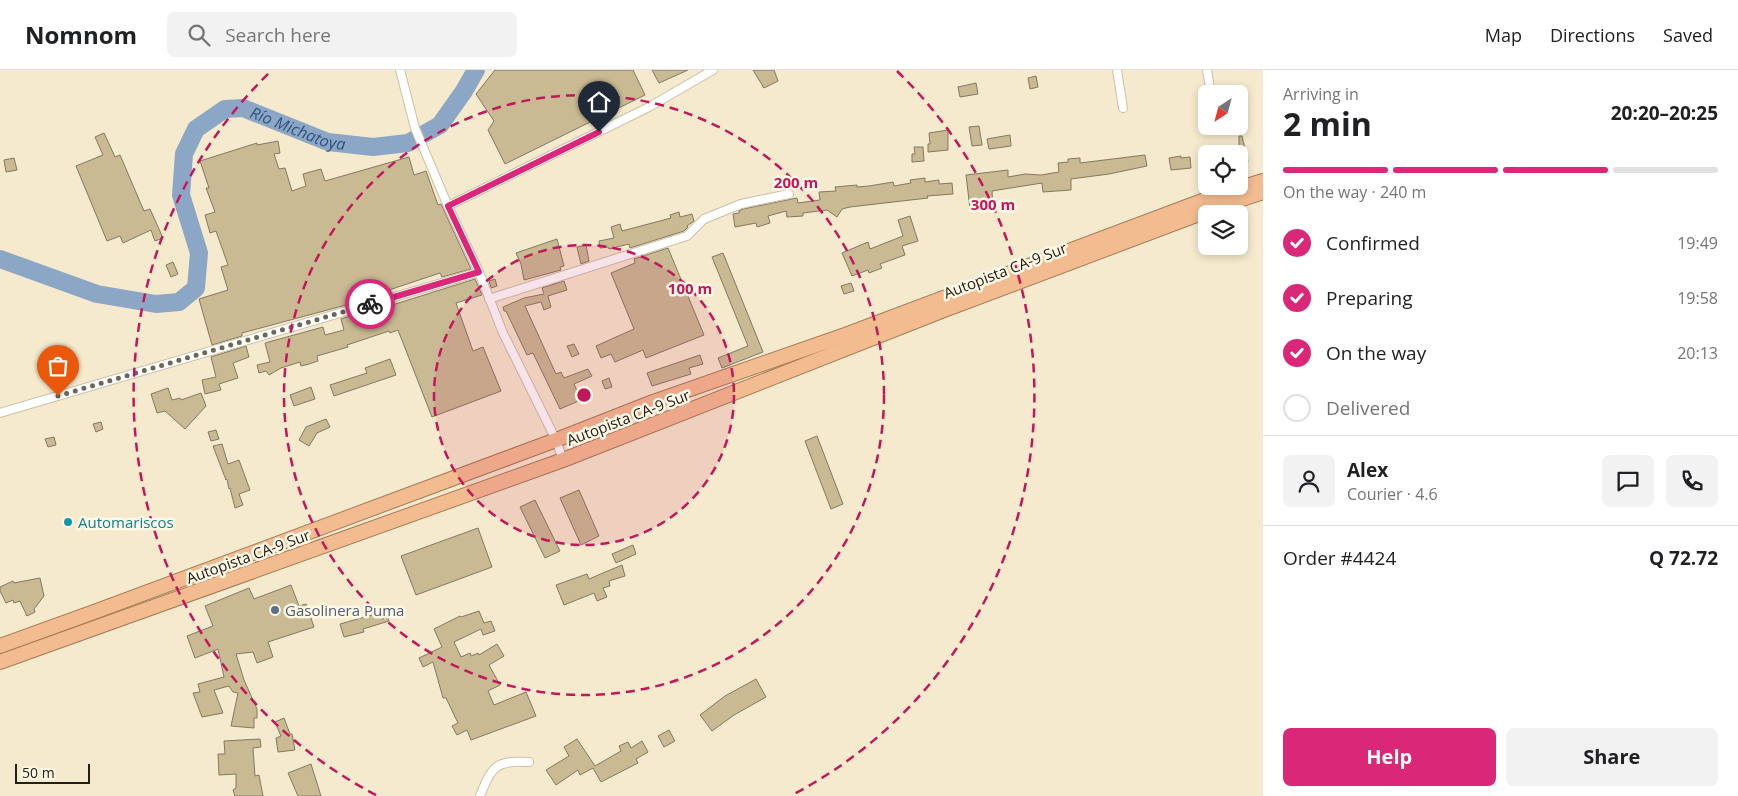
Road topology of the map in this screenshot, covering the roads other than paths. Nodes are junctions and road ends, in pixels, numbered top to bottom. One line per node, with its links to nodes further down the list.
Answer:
1 (400, 70): 10 (street)
2 (713, 70): 10 (street)
3 (1118, 70): 6 (street)
4 (1208, 70): 5 (street)
5 (1210, 85)
6 (1123, 108)
7 (1263, 181): 14 (highway, Autopista CA-9 Sur)
8 (1263, 192): 15 (highway, Autopista CA-9 Sur)
9 (788, 194): 12 (street)
10 (448, 206): 11 (street)
11 (479, 272): 12 (street); 13 (street)
12 (489, 298): 14 (street)
13 (0, 413)
14 (556, 440): 15 (street); 16 (highway, Autopista CA-9 Sur)
15 (563, 460): 17 (highway, Autopista CA-9 Sur)
16 (0, 646)
17 (0, 662)
18 (529, 762): 19 (street)
19 (480, 796)

